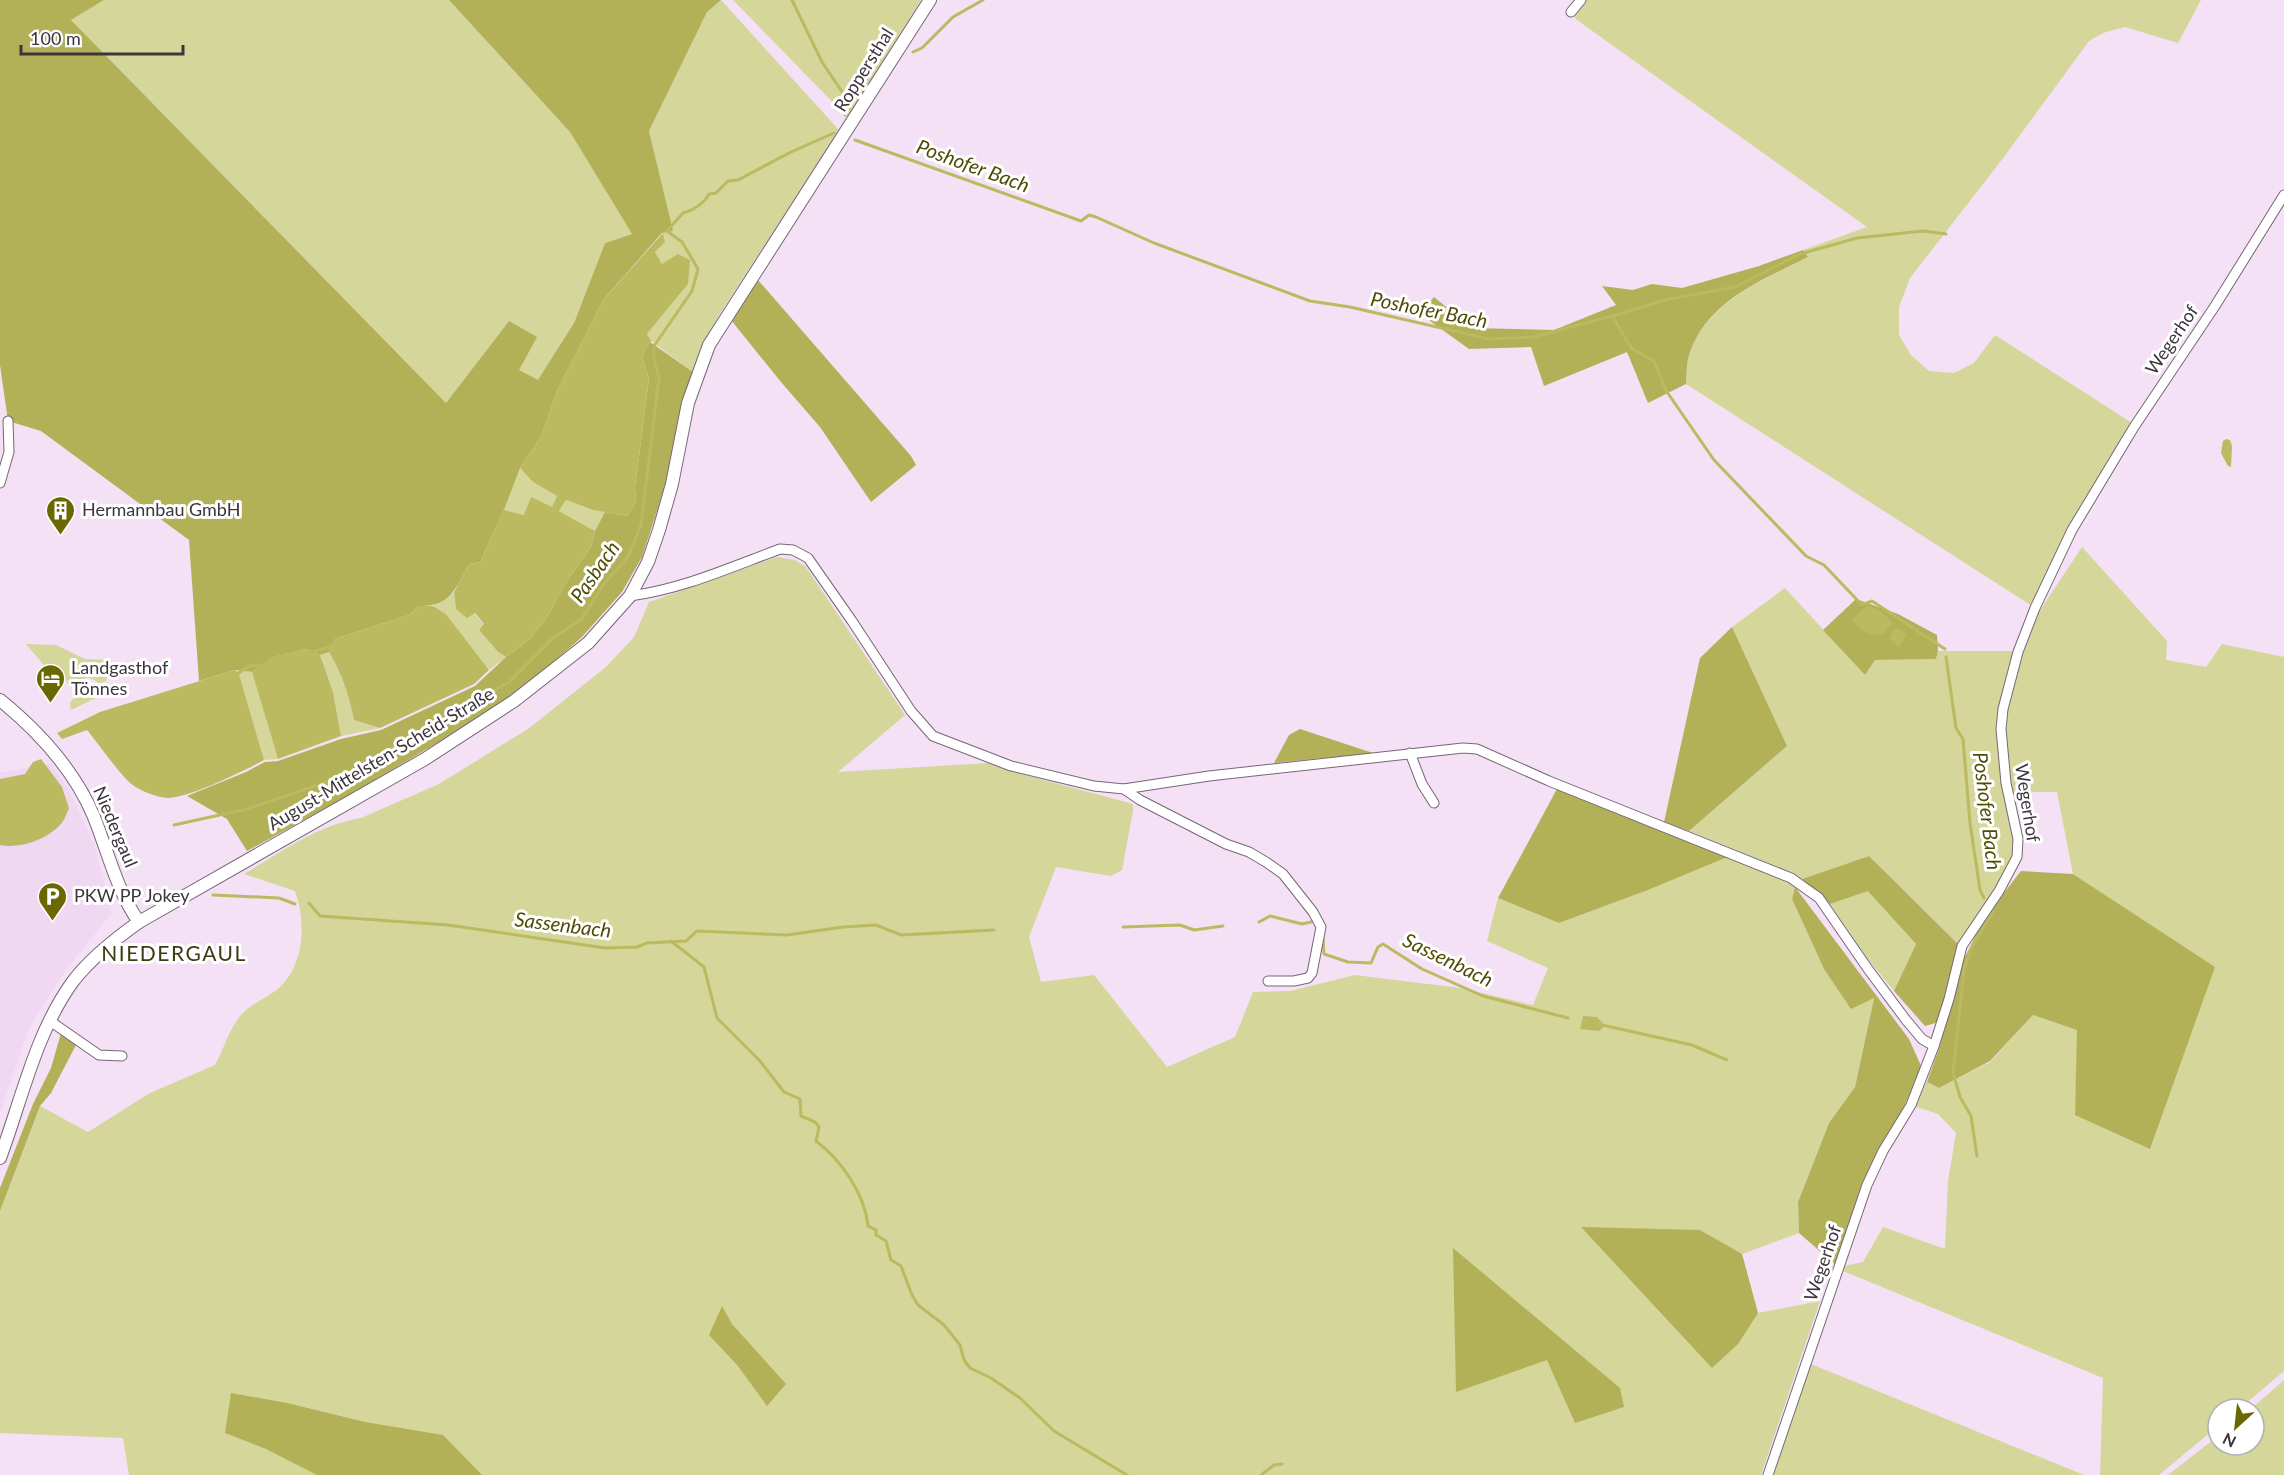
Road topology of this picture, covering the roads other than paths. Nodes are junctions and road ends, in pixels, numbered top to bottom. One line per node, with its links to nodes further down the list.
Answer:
1 (930, 0): 4 (main road, Roppersthal)
2 (1581, 0): 3 (street)
3 (1571, 12)
4 (848, 129): 8 (main road, August-Mittelsten-Scheid-Straße)
5 (2284, 195): 16 (street, Wegerhof)
6 (8, 422): 7 (street)
7 (0, 483)
8 (630, 596): 11 (street); 13 (main road, August-Mittelsten-Scheid-Straße)
9 (0, 700): 13 (main road, Niedergaul)
10 (1410, 753): 11 (street); 12 (street); 16 (street)
11 (1124, 789): 14 (street)
12 (1434, 803)
13 (139, 922): 15 (main road, August-Mittelsten-Scheid-Straße)
14 (1268, 981)
15 (50, 1021): 17 (street); 18 (main road, August-Mittelsten-Scheid-Straße)
16 (1934, 1046): 19 (street, Wegerhof)
17 (122, 1056)
18 (0, 1158)
19 (1768, 1475)

